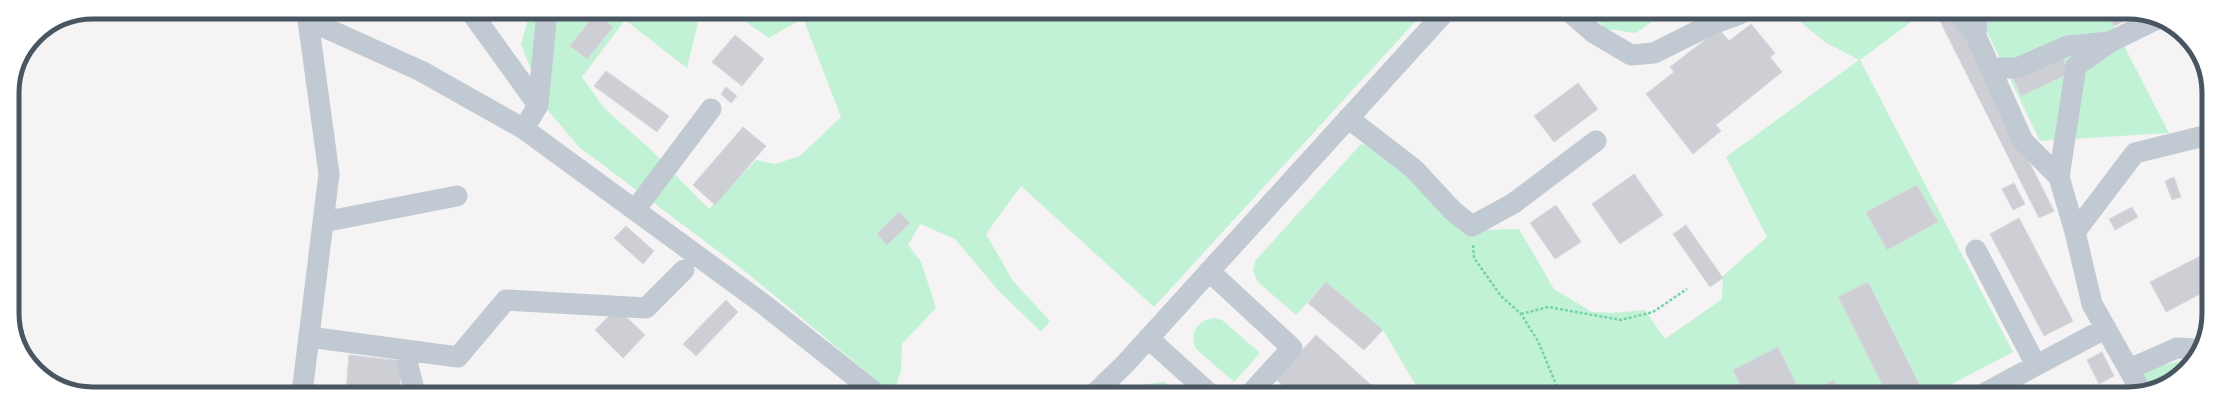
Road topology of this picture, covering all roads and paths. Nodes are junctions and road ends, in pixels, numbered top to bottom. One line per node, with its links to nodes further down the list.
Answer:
1 (307, 19): 23 (lane)
2 (313, 19): 17 (lane)
3 (476, 19): 14 (lane)
4 (546, 19): 14 (lane)
5 (1439, 19): 16 (lane)
6 (1579, 19): 7 (lane)
7 (1726, 19)
8 (1963, 19): 11 (lane)
9 (1977, 19): 11 (lane)
10 (2150, 22): 12 (lane)
11 (1976, 36): 13 (lane)
12 (2112, 42): 13 (lane); 20 (lane)
13 (1990, 68): 20 (lane)
14 (538, 105): 17 (lane)
15 (711, 110): 22 (lane)
16 (1348, 118): 24 (lane); 28 (lane)
17 (524, 129): 22 (lane)
18 (2202, 140): 25 (lane)
19 (1596, 141): 24 (lane)
20 (2059, 176): 25 (lane)
21 (457, 196): 23 (lane)
22 (635, 210): 41 (lane)
23 (323, 222): 32 (lane)
24 (1472, 226): 30 (path)
25 (2075, 232): 31 (lane)
26 (1976, 250): 36 (lane)
27 (684, 270): 34 (lane)
28 (1209, 272): 33 (lane); 44 (lane)
29 (1687, 289): 30 (path)
30 (1521, 314): 45 (path)
31 (2106, 328): 36 (lane); 37 (lane)
32 (309, 337): 34 (lane); 39 (lane)
33 (1148, 338): 42 (lane); 43 (lane)
34 (404, 350): 40 (lane)
35 (2192, 350): 37 (lane)
36 (2036, 365): 46 (lane)
37 (2129, 369): 38 (lane)
38 (2138, 386)
39 (303, 387)
40 (413, 387)
41 (868, 387)
42 (1104, 387)
43 (1202, 387)
44 (1256, 387)
45 (1557, 387)
46 (1996, 387)

